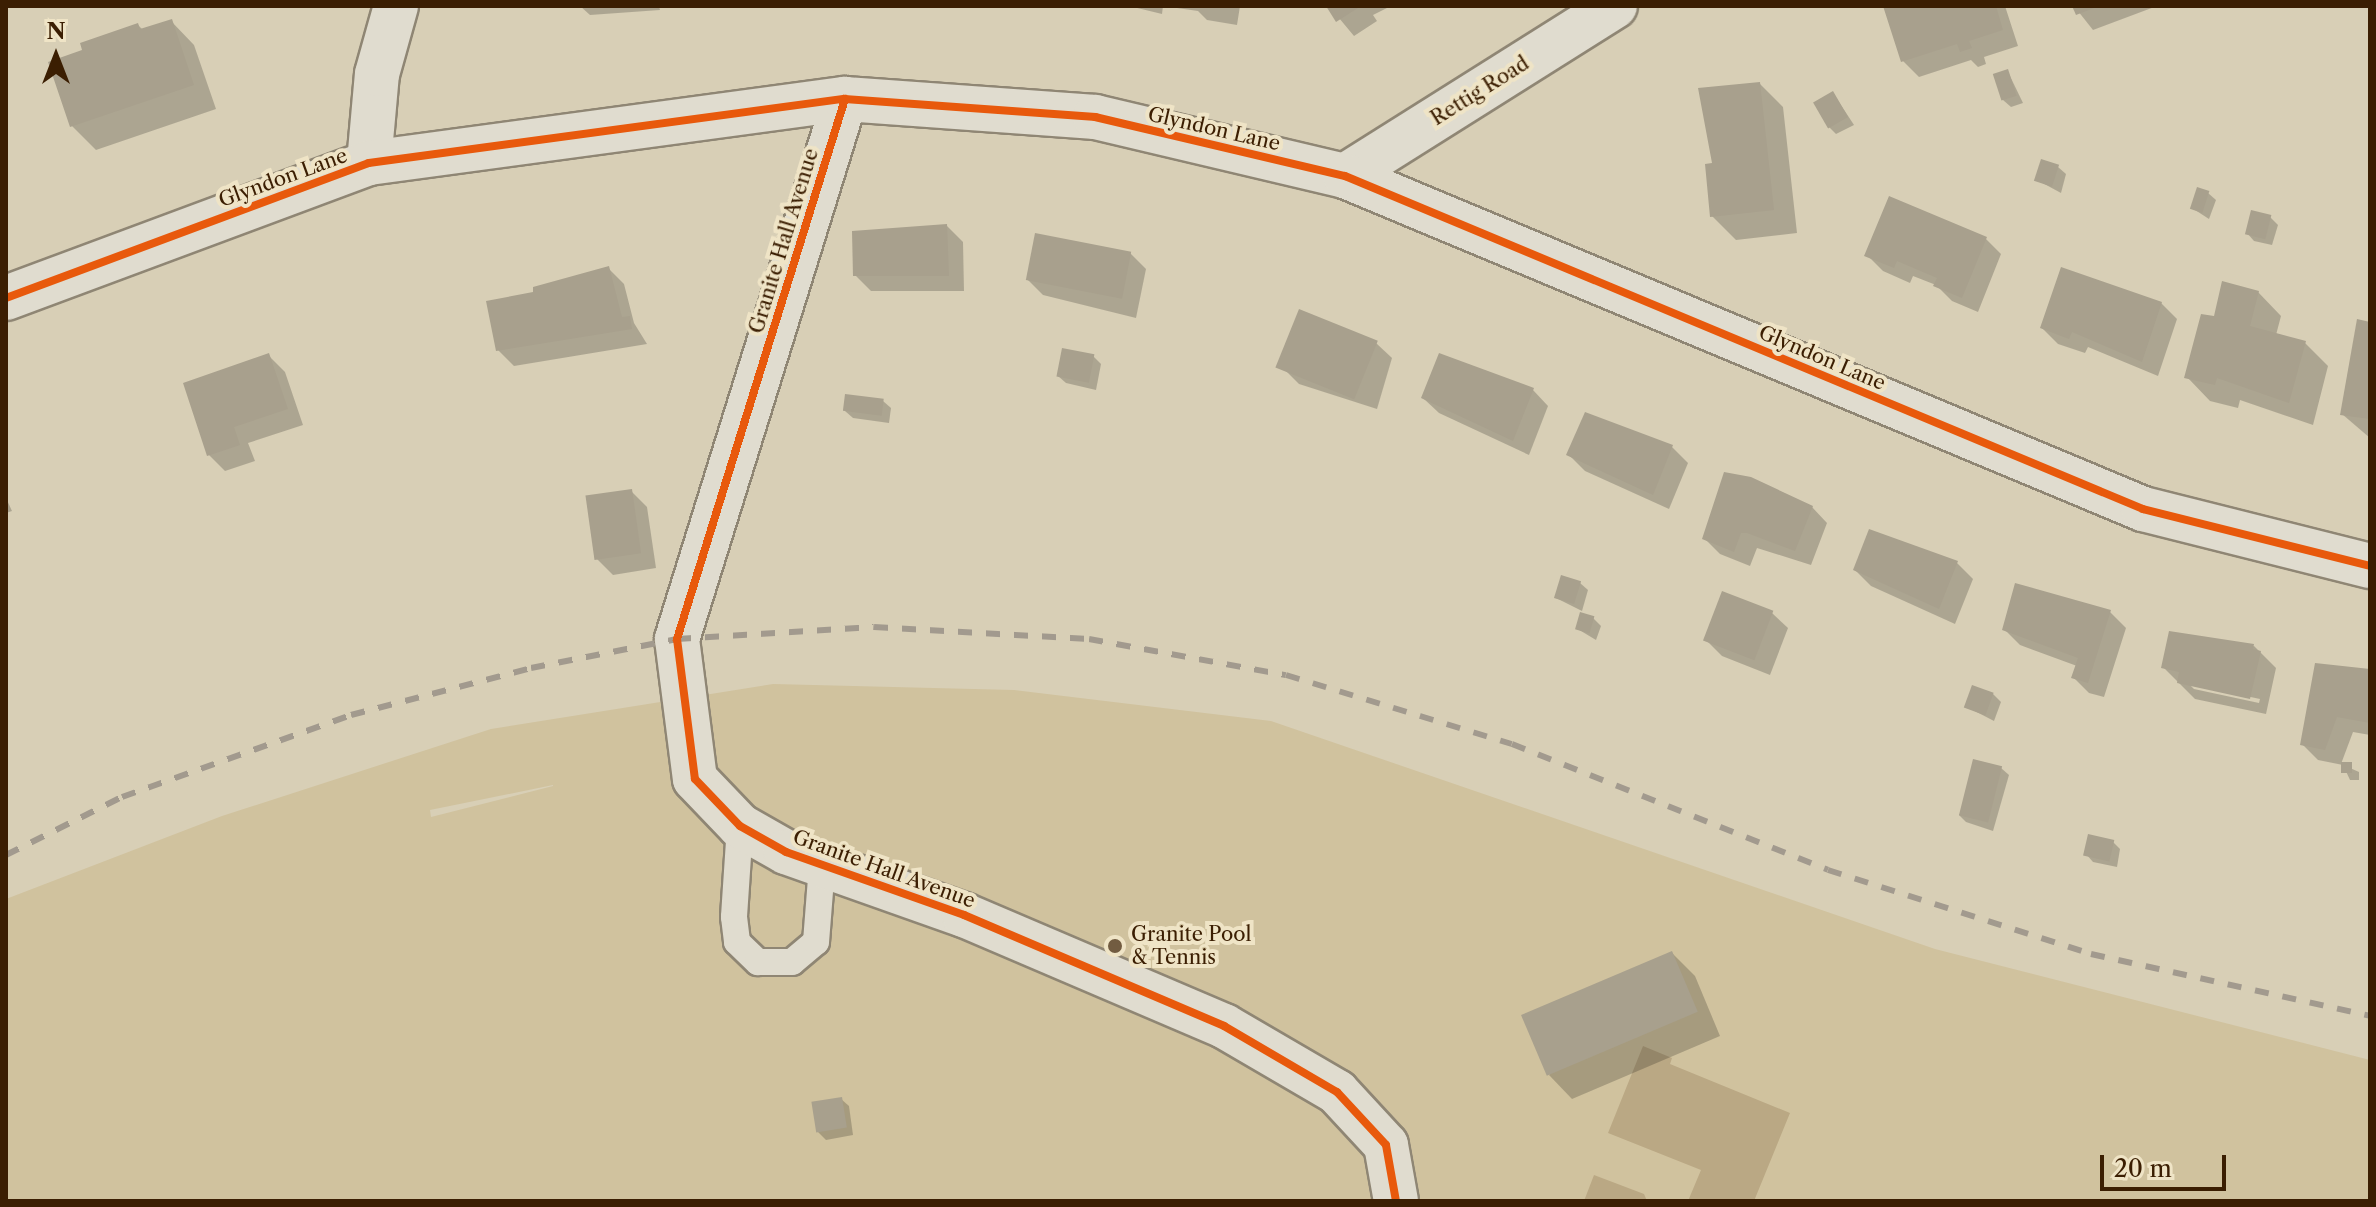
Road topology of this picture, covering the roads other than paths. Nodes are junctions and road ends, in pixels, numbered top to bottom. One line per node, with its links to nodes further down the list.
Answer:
1 (396, 6): 4 (street)
2 (1615, 6): 5 (street, Rettig Road)
3 (845, 99): 4 (street, Glyndon Lane); 5 (street, Glyndon Lane); 8 (street, Granite Hall Avenue)
4 (369, 163): 6 (street, Glyndon Lane)
5 (1345, 176): 7 (street, Glyndon Lane)
6 (6, 298)
7 (2370, 566)
8 (740, 826): 9 (street, Granite Hall Avenue); 9 (lane)
9 (822, 865): 10 (street, Granite Hall Avenue)
10 (1396, 1201)

